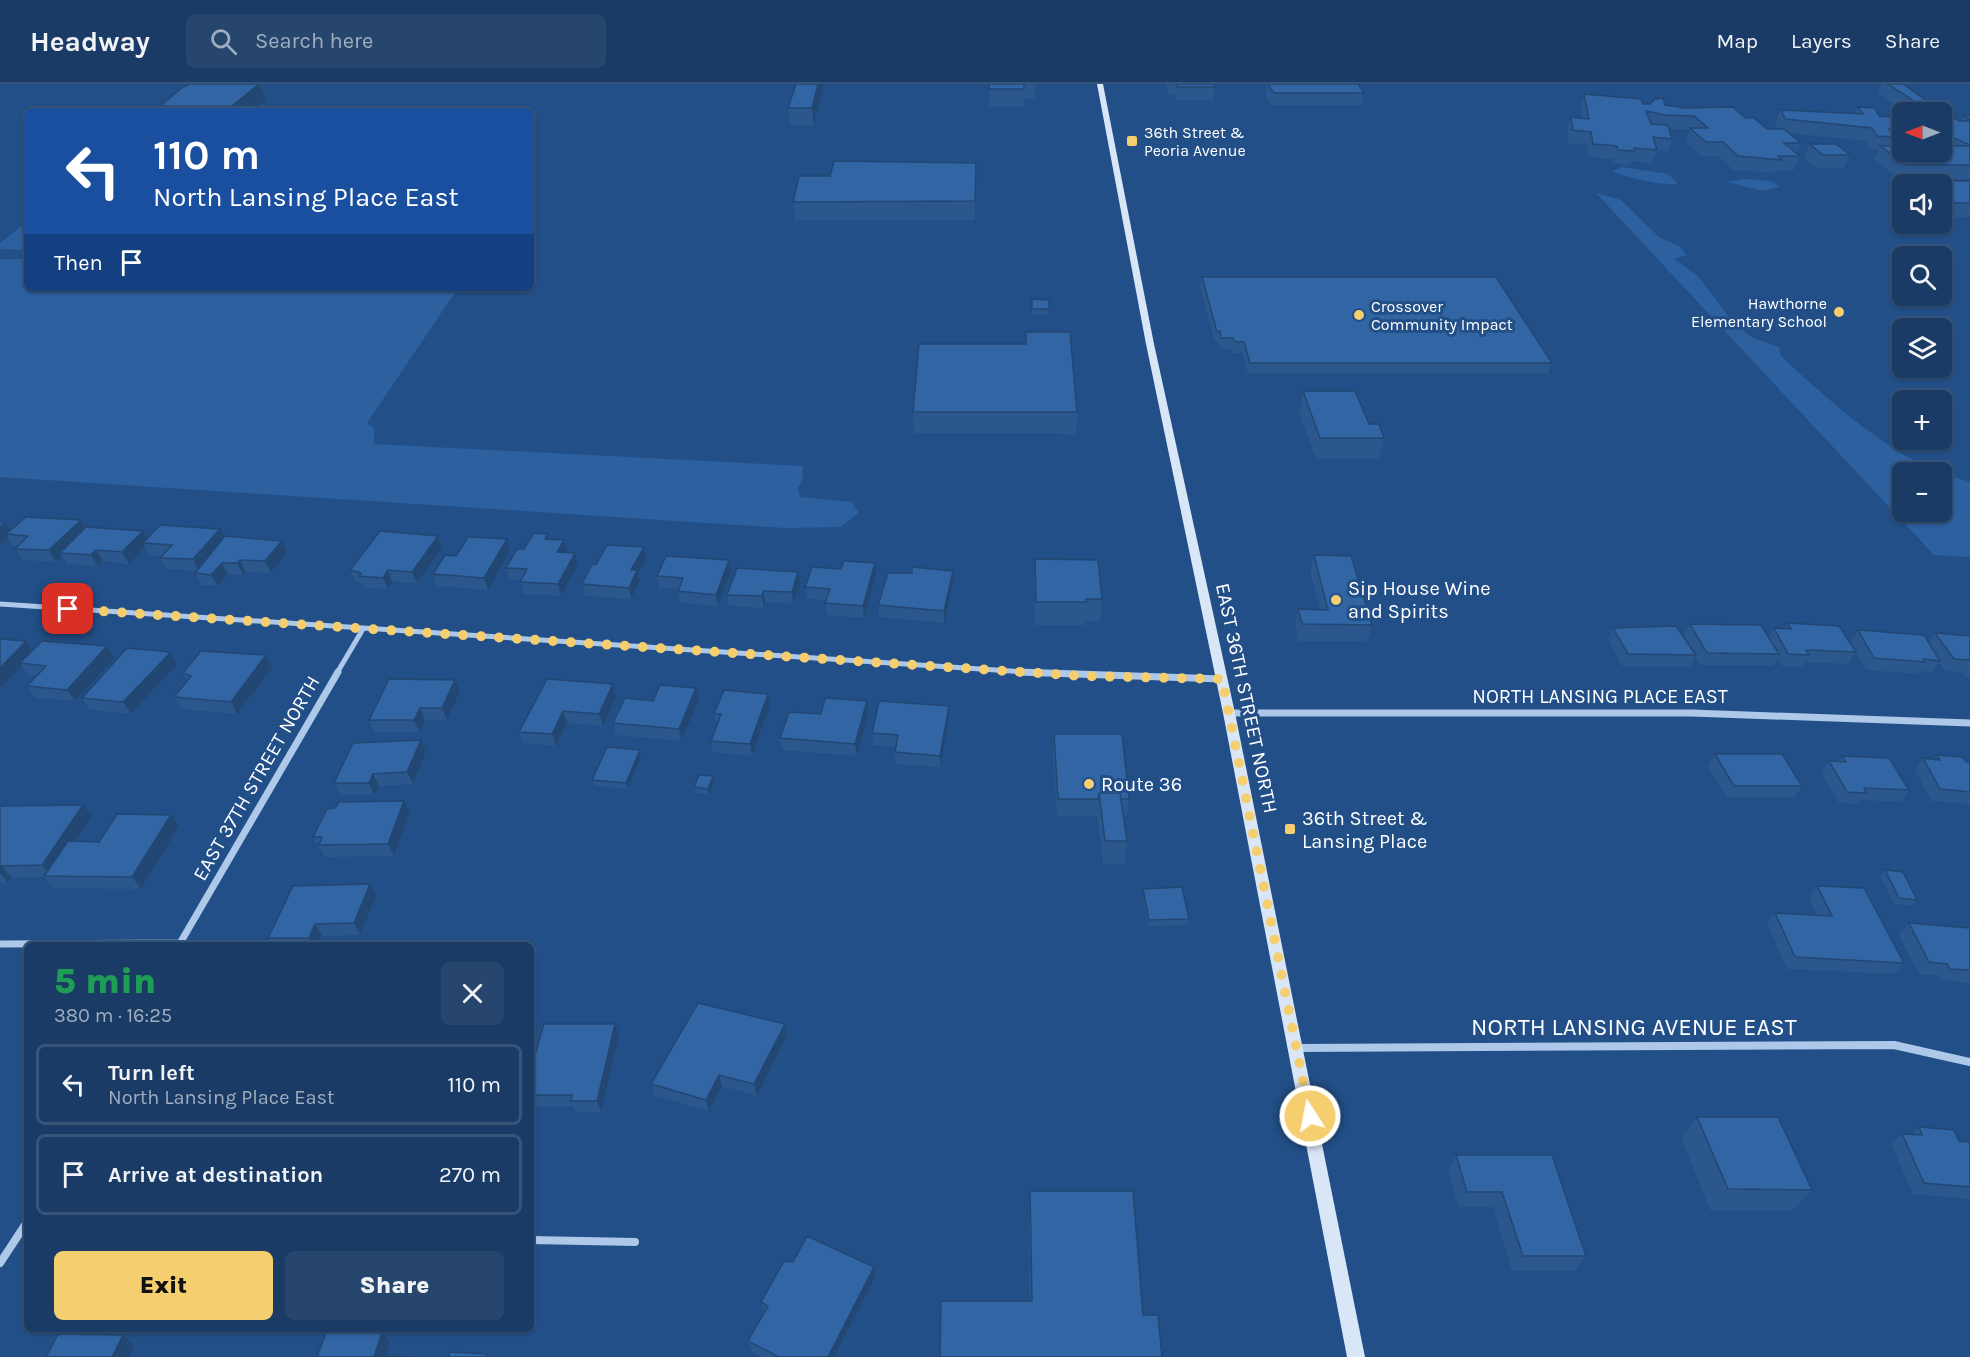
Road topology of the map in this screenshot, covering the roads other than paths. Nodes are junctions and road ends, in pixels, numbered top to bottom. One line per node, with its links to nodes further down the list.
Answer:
1 (1100, 84): 4 (main road, EAST 36TH STREET NORTH)
2 (0, 604): 3 (street)
3 (363, 629): 4 (street); 7 (street, EAST 37TH STREET NORTH)
4 (1222, 679): 5 (main road, EAST 36TH STREET NORTH)
5 (1229, 713): 6 (street, NORTH LANSING PLACE EAST); 10 (main road, EAST 36TH STREET NORTH)
6 (1970, 723)
7 (181, 942)
8 (0, 944): 9 (street)
9 (24, 944)
10 (1297, 1048): 11 (street, NORTH LANSING AVENUE EAST); 16 (main road, EAST 36TH STREET NORTH)
11 (1970, 1062)
12 (24, 1231): 15 (street)
13 (534, 1240): 14 (street)
14 (635, 1242)
15 (0, 1263)
16 (1356, 1357)

